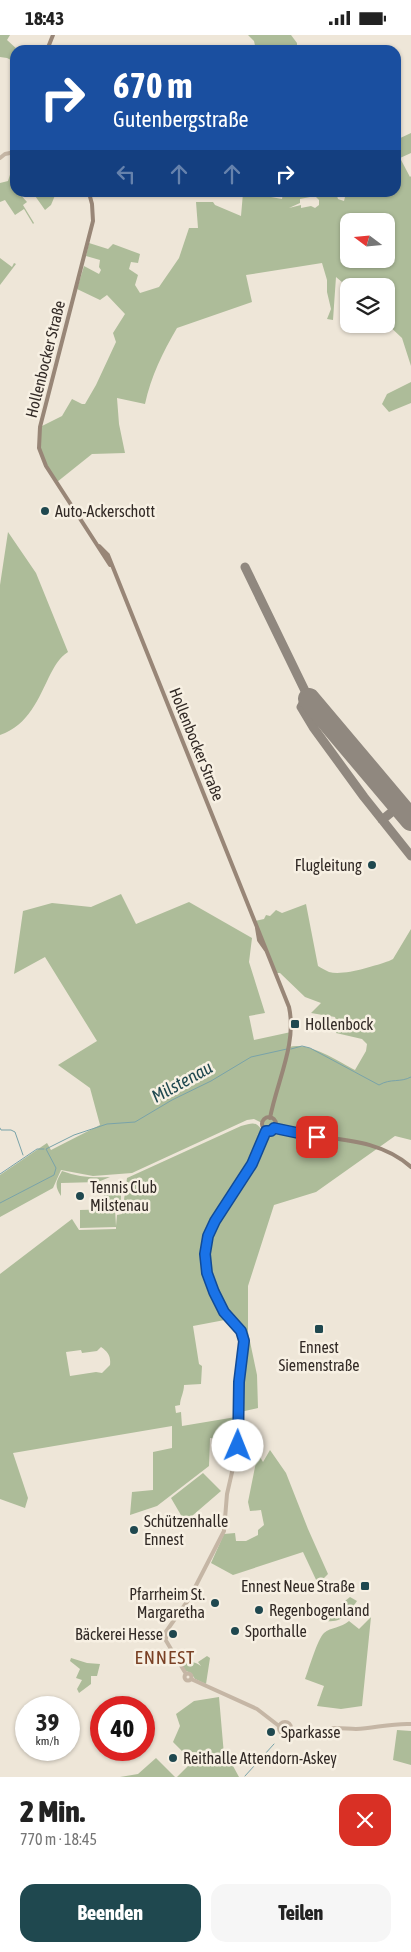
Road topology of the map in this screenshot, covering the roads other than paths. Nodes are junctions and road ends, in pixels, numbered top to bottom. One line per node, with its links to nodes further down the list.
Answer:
1 (90, 197): 2 (main road, Hollenbocker Straße)
2 (270, 1118): 3 (main road); 4 (main road, Hollenbocker Straße)
3 (274, 1128): 4 (main road); 5 (main road)
4 (266, 1131): 7 (street)
5 (411, 1167)
6 (411, 1724): 8 (street)
7 (279, 1726): 8 (street); 8 (street)
8 (290, 1730)

